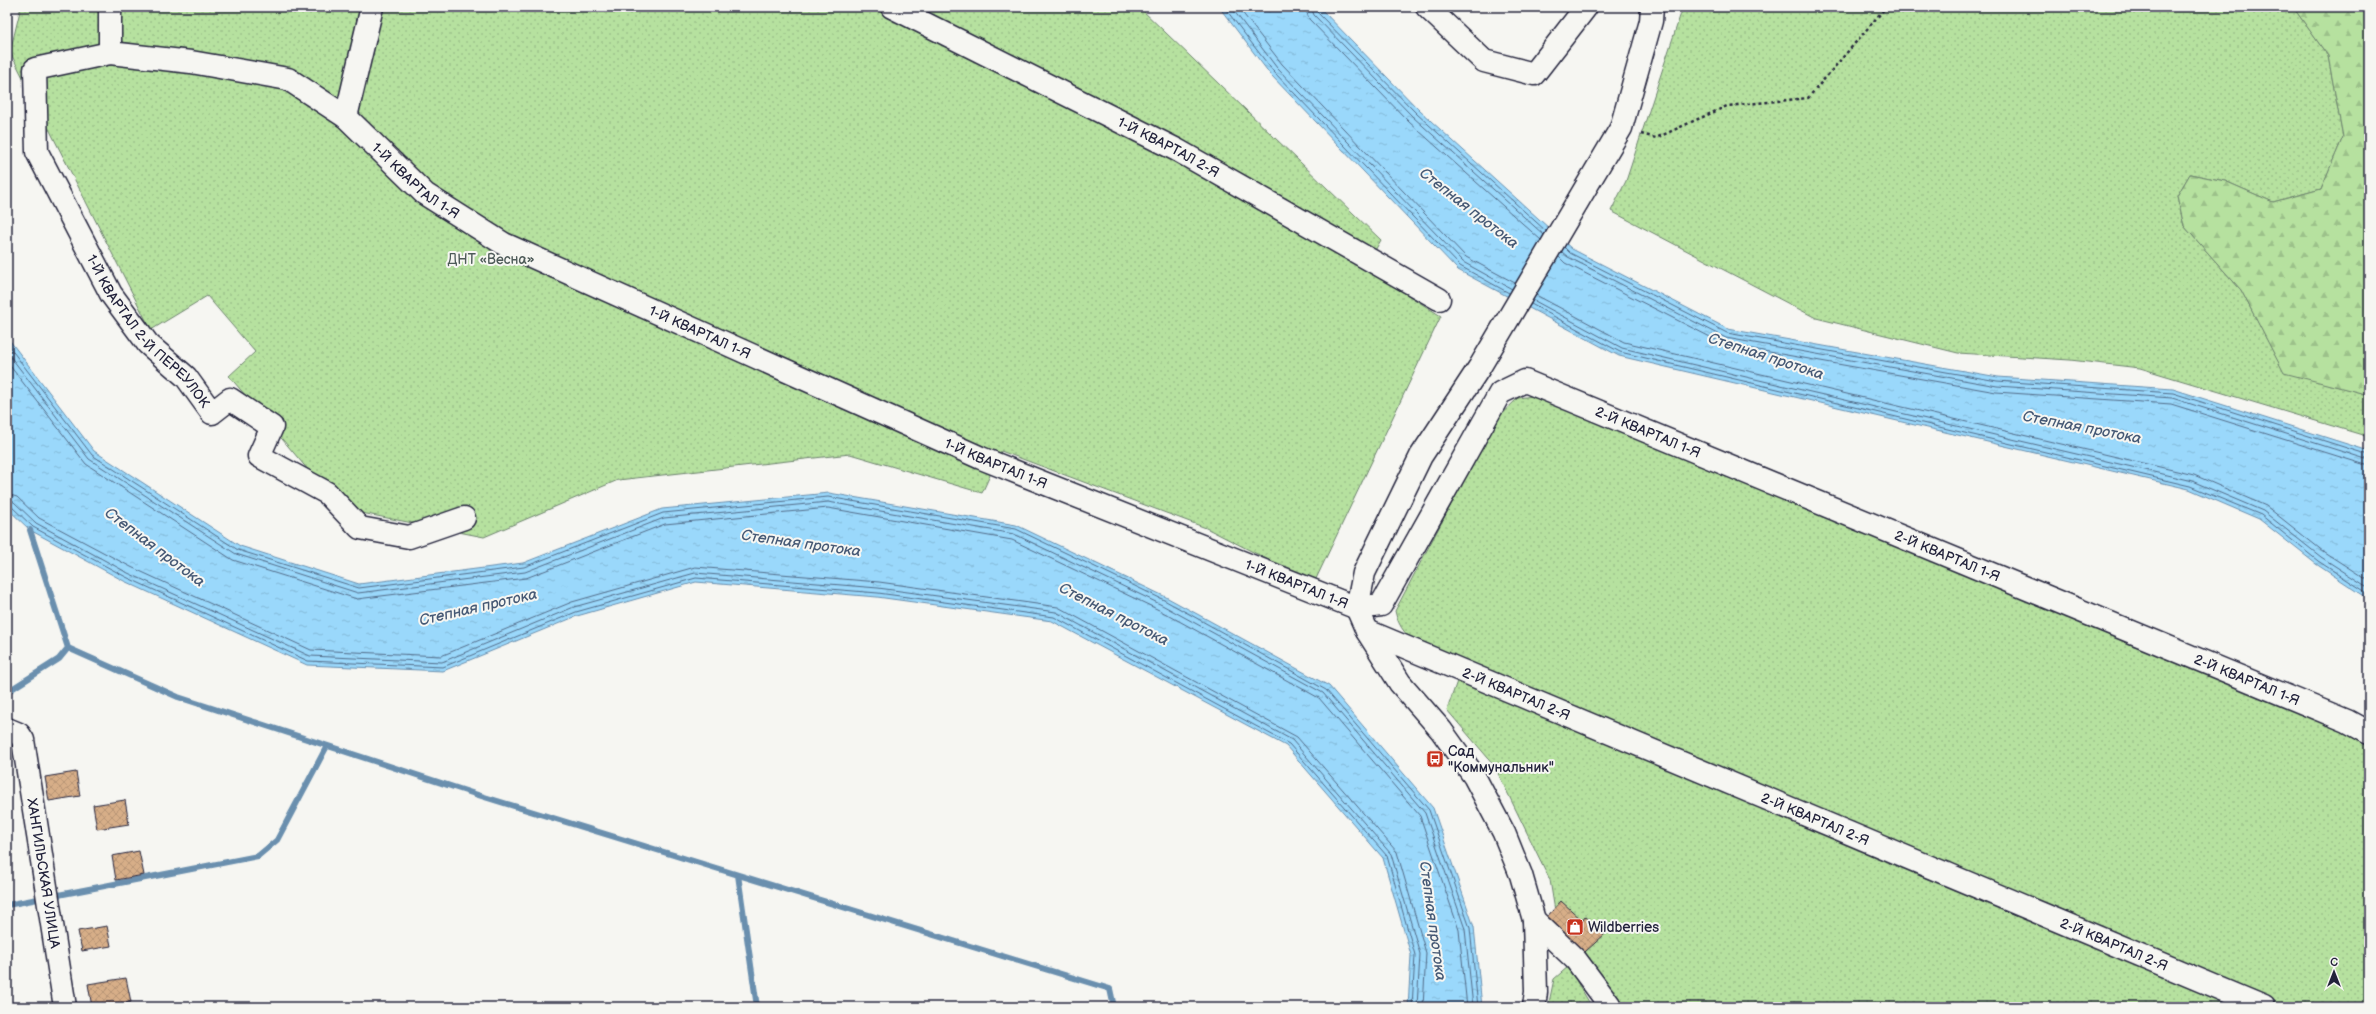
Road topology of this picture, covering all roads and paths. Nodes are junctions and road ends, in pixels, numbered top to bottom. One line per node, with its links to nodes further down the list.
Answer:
1 (110, 7): 8 (street)
2 (372, 7): 9 (street)
3 (892, 7): 11 (street, 1-Й КВАРТАЛ 2-Я)
4 (1427, 7): 5 (street)
5 (1586, 7)
6 (1652, 7): 10 (street)
7 (1886, 7): 10 (path)
8 (110, 53): 9 (street, 1-Й КВАРТАЛ 1-Я); 12 (street, 1-Й КВАРТАЛ 2-Й ПЕРЕУЛОК)
9 (346, 117): 13 (street, 1-Й КВАРТАЛ 1-Я)
10 (1621, 128): 13 (street)
11 (1439, 299)
12 (464, 518)
13 (1357, 608): 14 (street); 15 (street, 2-Й КВАРТАЛ 1-Я)
14 (1367, 631): 17 (street); 21 (street, 2-Й КВАРТАЛ 2-Я)
15 (2369, 733)
16 (15, 734): 18 (street, ХАНГИЛЬСКАЯ УЛИЦА)
17 (1534, 920): 19 (street); 20 (street)
18 (65, 1007)
19 (1534, 1007)
20 (1611, 1007)
21 (2264, 1007)

